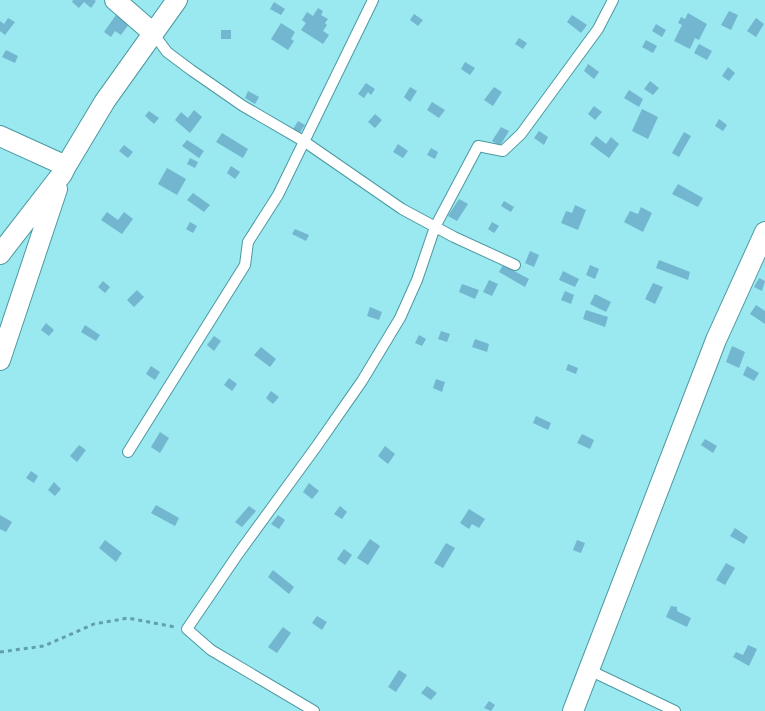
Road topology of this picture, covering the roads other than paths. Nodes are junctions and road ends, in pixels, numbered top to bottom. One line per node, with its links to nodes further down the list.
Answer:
1 (116, 0): 5 (street)
2 (177, 0): 5 (street)
3 (373, 0): 7 (lane)
4 (613, 0): 9 (lane)
5 (153, 33): 7 (lane); 8 (street)
6 (0, 136): 8 (street)
7 (305, 142): 9 (lane); 14 (lane)
8 (64, 170): 11 (street); 13 (street)
9 (435, 227): 12 (lane); 16 (lane)
10 (765, 232): 15 (street)
11 (0, 254)
12 (515, 265)
13 (0, 360)
14 (128, 452)
15 (589, 670): 17 (street); 18 (lane)
16 (314, 711)
17 (573, 711)
18 (675, 711)

